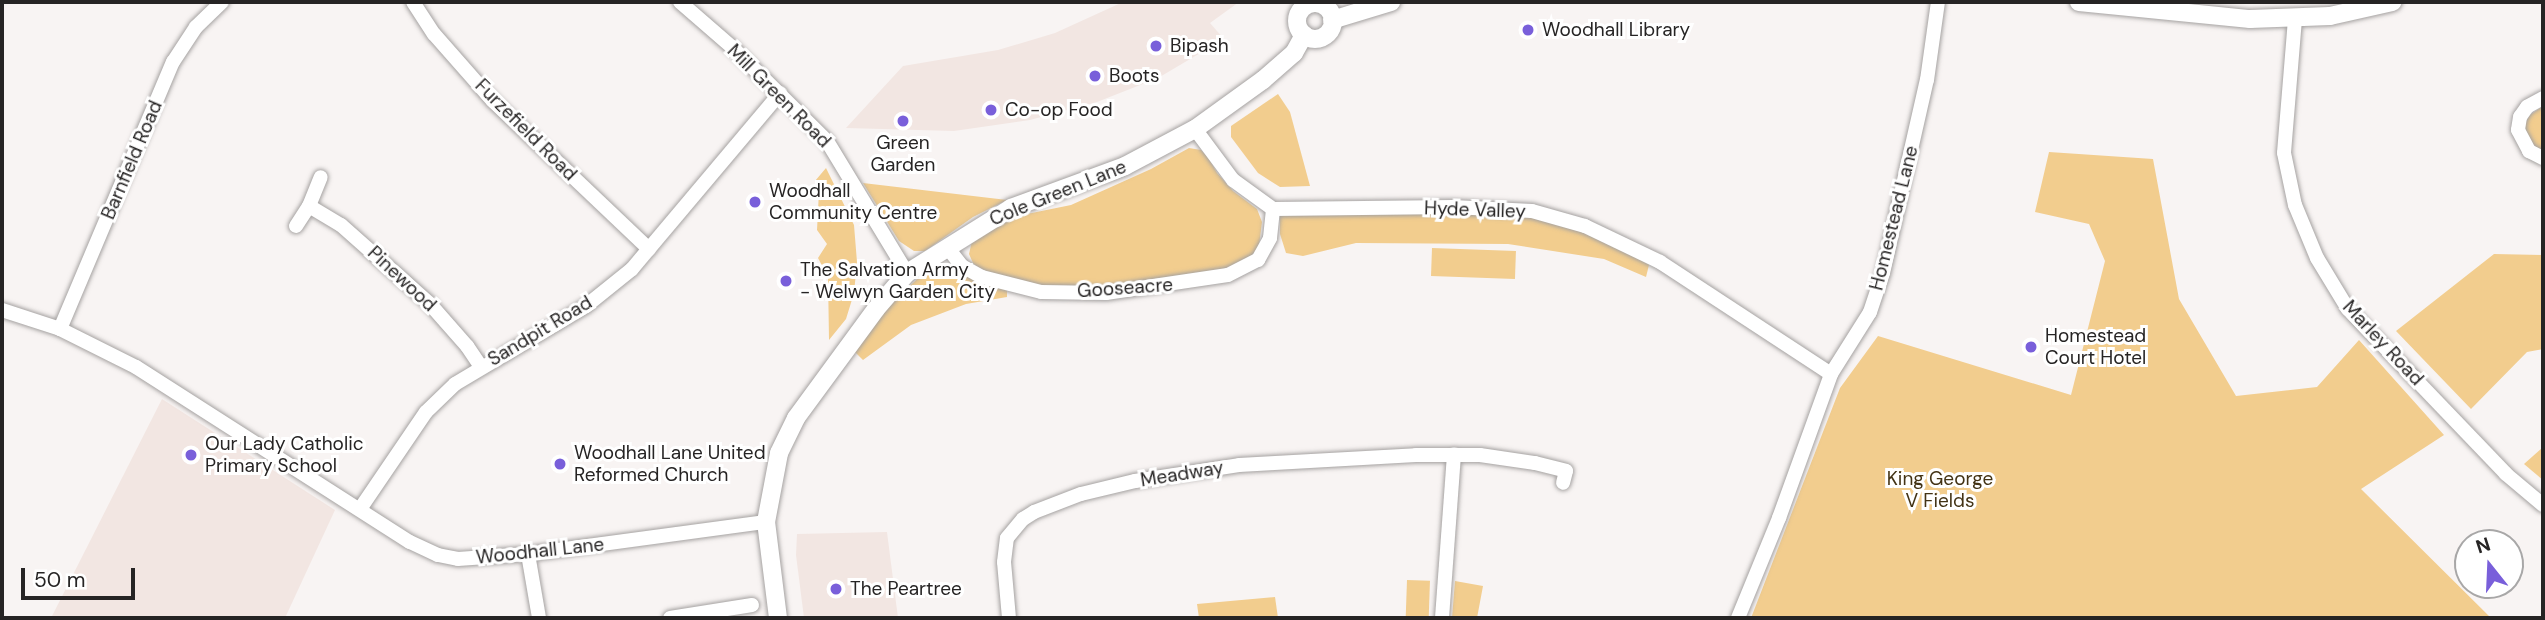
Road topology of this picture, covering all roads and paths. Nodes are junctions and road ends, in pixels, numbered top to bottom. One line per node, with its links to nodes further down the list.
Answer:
1 (222, 2): 27 (street, Barnfield Road)
2 (413, 2): 24 (street, Furzefield Road)
3 (680, 2): 15 (street, Mill Green Road)
4 (1391, 2): 13 (street)
5 (1938, 2): 29 (street, Homestead Lane)
6 (2079, 2): 9 (street)
7 (2392, 2): 10 (street)
8 (1319, 3): 13 (street); 14 (street)
9 (2121, 4): 11 (street)
10 (2366, 5): 12 (street)
11 (2200, 9): 12 (street)
12 (2295, 19): 32 (street, Marley Road)
13 (1332, 20): 14 (street)
14 (1304, 34): 17 (street, Cole Green Lane)
15 (780, 93): 24 (street, Sandpit Road); 25 (street, Mill Green Road)
16 (2543, 98): 18 (street)
17 (1195, 129): 21 (street); 23 (street, Cole Green Lane)
18 (2543, 158)
19 (321, 177): 20 (street)
20 (309, 206): 22 (street); 28 (street, Pinewood)
21 (1273, 209): 23 (street, Gooseacre); 29 (street, Hyde Valley)
22 (296, 226)
23 (947, 247): 25 (street, Cole Green Lane)
24 (649, 249): 28 (street, Sandpit Road)
25 (907, 273): 34 (street, Cole Green Lane)
26 (2, 310): 27 (street, Woodhall Lane)
27 (60, 329): 33 (street, Woodhall Lane)
28 (481, 367): 33 (street, Sandpit Road)
29 (1830, 374): 42 (street, Homestead Lane)
30 (1454, 454): 31 (street, Meadway); 40 (street, Meadway); 41 (street)
31 (1563, 483)
32 (2543, 505)
33 (360, 509): 35 (street, Woodhall Lane)
34 (766, 522): 35 (street, Woodhall Lane); 39 (street, Cole Green Lane)
35 (528, 554): 37 (street)
36 (752, 606): 38 (street)
37 (539, 618)
38 (670, 618)
39 (778, 618)
40 (1009, 618)
41 (1442, 618)
42 (1738, 618)

